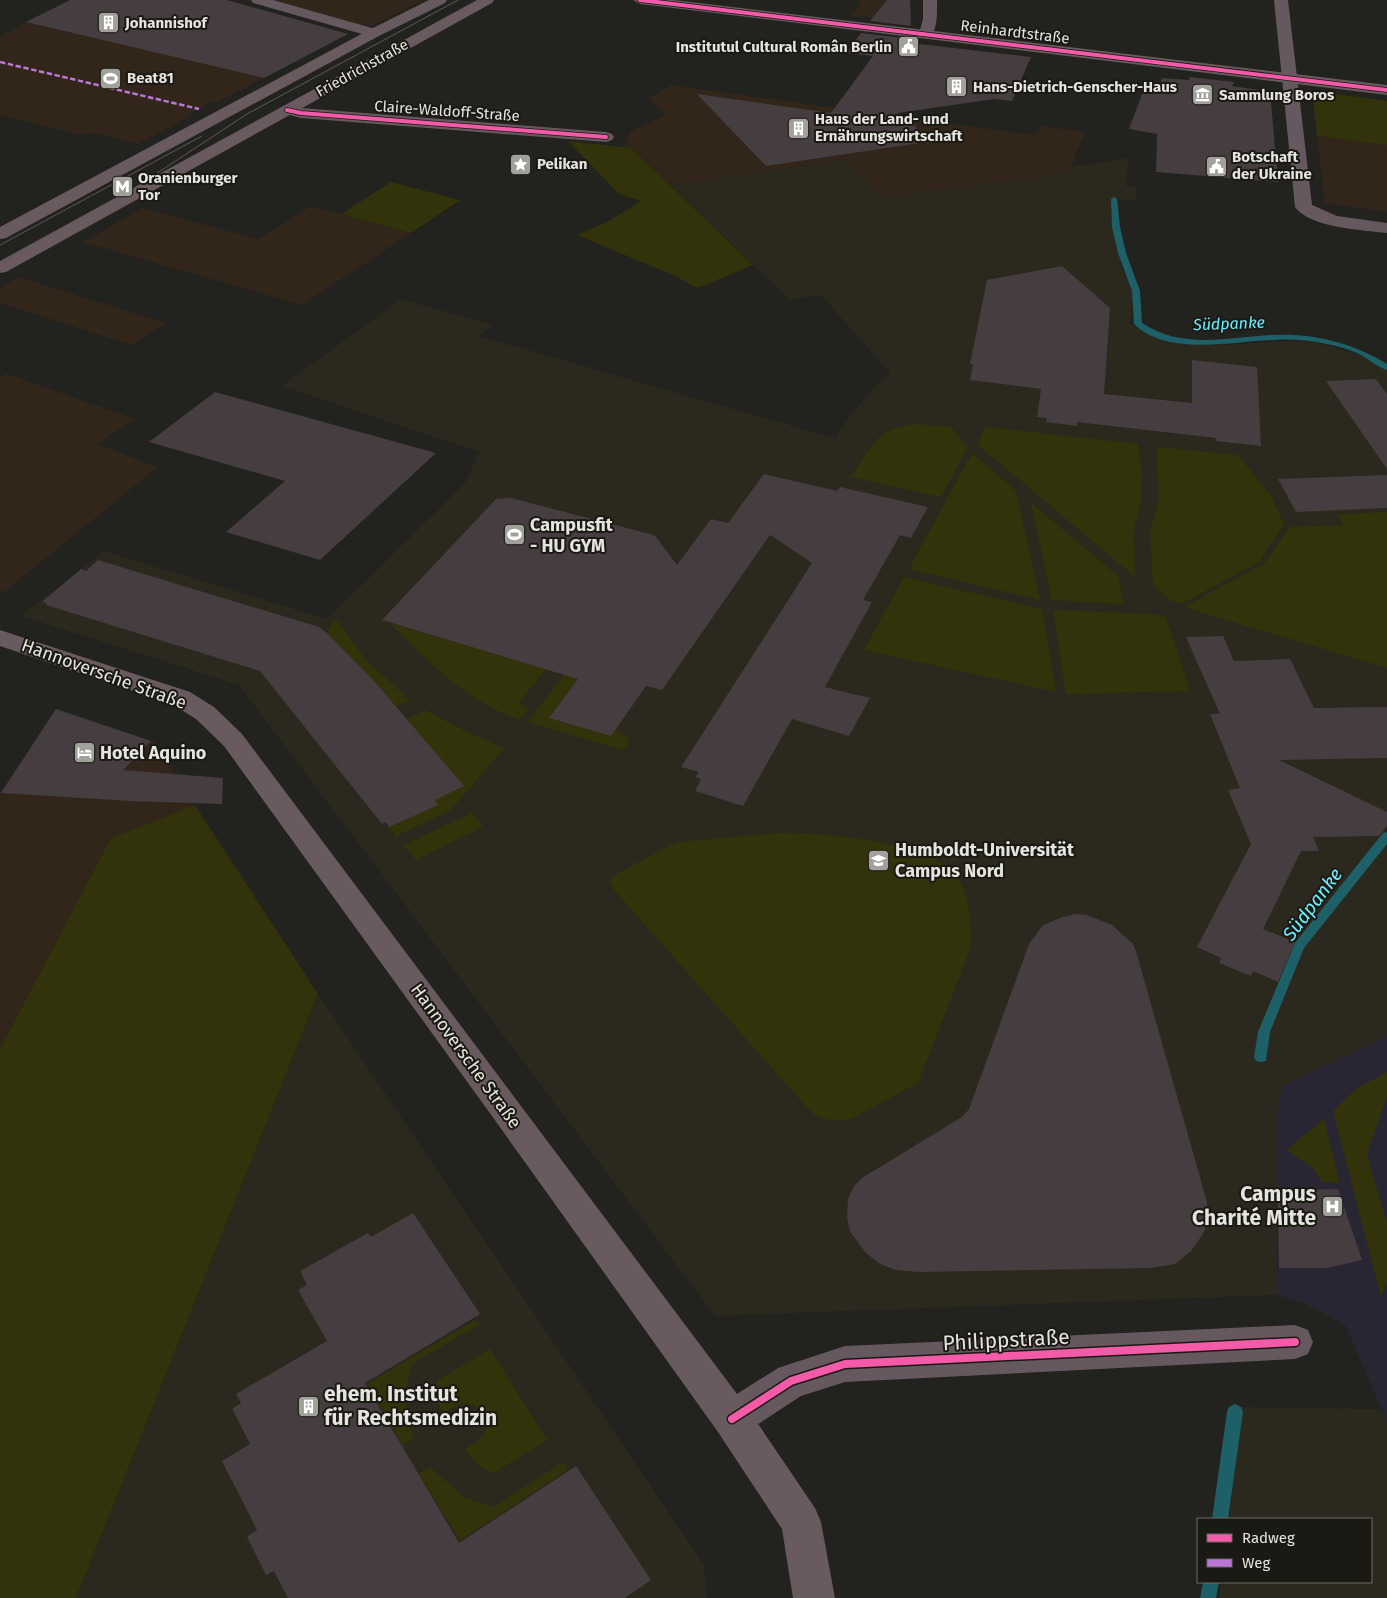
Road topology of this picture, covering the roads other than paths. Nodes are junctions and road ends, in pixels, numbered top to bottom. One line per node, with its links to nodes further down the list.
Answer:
1 (258, 0): 7 (street)
2 (440, 0): 7 (main road, Friedrichstraße)
3 (487, 0): 11 (main road, Friedrichstraße)
4 (640, 0): 8 (main road, Reinhardtstraße)
5 (930, 0): 8 (street)
6 (1281, 0): 9 (street)
7 (374, 32): 14 (main road, Friedrichstraße)
8 (926, 34): 9 (main road, Reinhardtstraße)
9 (1290, 78): 10 (main road, Reinhardtstraße); 13 (street)
10 (1387, 90)
11 (286, 110): 12 (street, Claire-Waldoff-Straße); 15 (main road, Friedrichstraße)
12 (606, 137)
13 (1387, 228)
14 (0, 234)
15 (0, 268)
16 (0, 638): 18 (main road, Hannoversche Straße)
17 (1295, 1342): 18 (street, Philippstraße)
18 (732, 1420): 19 (main road, Hannoversche Straße)
19 (814, 1598)

